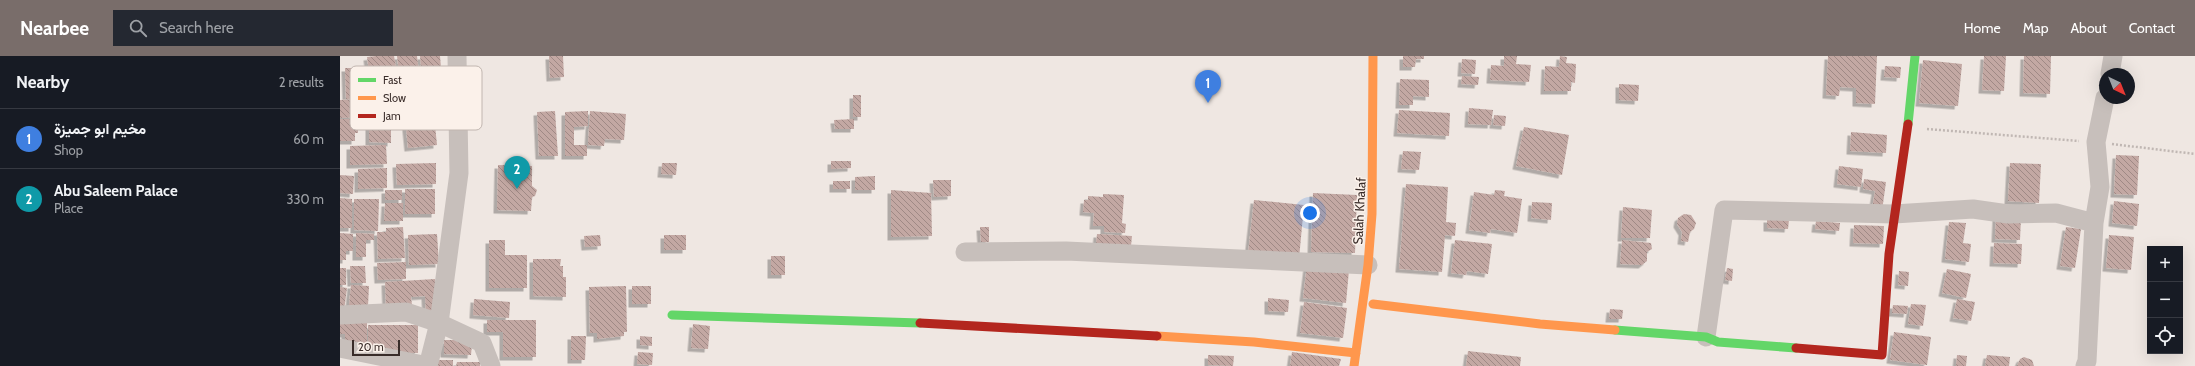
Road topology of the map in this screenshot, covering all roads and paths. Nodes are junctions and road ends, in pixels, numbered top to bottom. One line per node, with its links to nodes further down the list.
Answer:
1 (457, 56): 5 (street)
2 (1373, 56): 15 (street, Salah Khalaf)
3 (1915, 56): 8 (street)
4 (2113, 56): 6 (street)
5 (457, 66)
6 (2111, 68)
7 (2104, 104): 10 (street)
8 (1908, 127): 10 (path); 12 (street)
9 (458, 130): 19 (street)
10 (2096, 142): 11 (path); 13 (street)
11 (2195, 154)
12 (1894, 214): 13 (street); 20 (street); 20 (street)
13 (2094, 223): 26 (street)
14 (964, 252): 15 (street)
15 (1368, 266): 22 (street, Salah Khalaf)
16 (1373, 304): 20 (street)
17 (672, 314): 22 (street)
18 (340, 315): 19 (street)
19 (439, 323): 23 (street); 24 (street)
20 (1706, 337)
21 (340, 348): 23 (street)
22 (1356, 353): 25 (street, Salah Khalaf)
23 (428, 366)
24 (491, 366)
25 (1354, 366)
26 (2085, 366)

